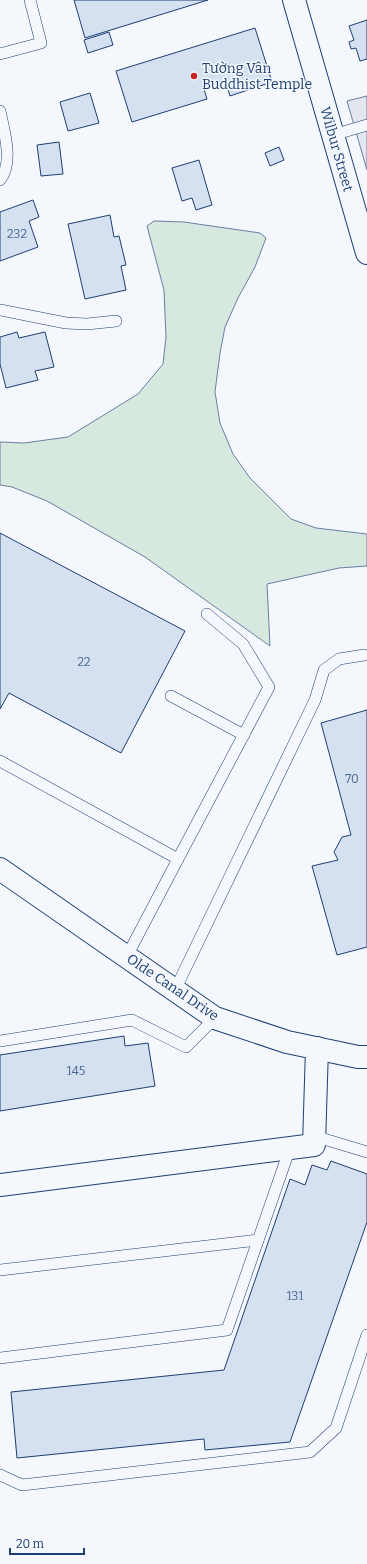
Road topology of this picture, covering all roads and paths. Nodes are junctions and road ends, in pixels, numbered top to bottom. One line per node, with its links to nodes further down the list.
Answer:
1 (30, 0): 3 (lane)
2 (294, 0): 6 (street, Wilbur Street)
3 (0, 54)
4 (0, 111): 7 (lane)
5 (367, 126): 6 (lane)
6 (333, 135): 8 (street, Wilbur Street)
7 (0, 180)
8 (367, 253)
9 (0, 310): 10 (lane)
10 (116, 321)
11 (207, 614): 14 (lane)
12 (364, 655): 19 (lane)
13 (170, 696): 14 (lane)
14 (244, 735): 16 (lane)
15 (0, 761): 16 (lane)
16 (178, 858): 18 (lane)
17 (0, 869): 18 (street, Olde Canal Drive)
18 (127, 956): 19 (street, Olde Canal Drive)
19 (175, 990): 20 (street, Olde Canal Drive)
20 (215, 1018): 21 (lane); 22 (street, Olde Canal Drive)
21 (0, 1041)
22 (317, 1048): 23 (street, Olde Canal Drive); 24 (street)
23 (367, 1057)
24 (314, 1136): 25 (street); 26 (lane)
25 (290, 1148): 27 (street); 28 (lane)
26 (367, 1152)
27 (0, 1185)
28 (258, 1240): 29 (lane); 31 (lane)
29 (0, 1270)
30 (367, 1335): 32 (lane)
31 (0, 1358)
32 (0, 1476)

